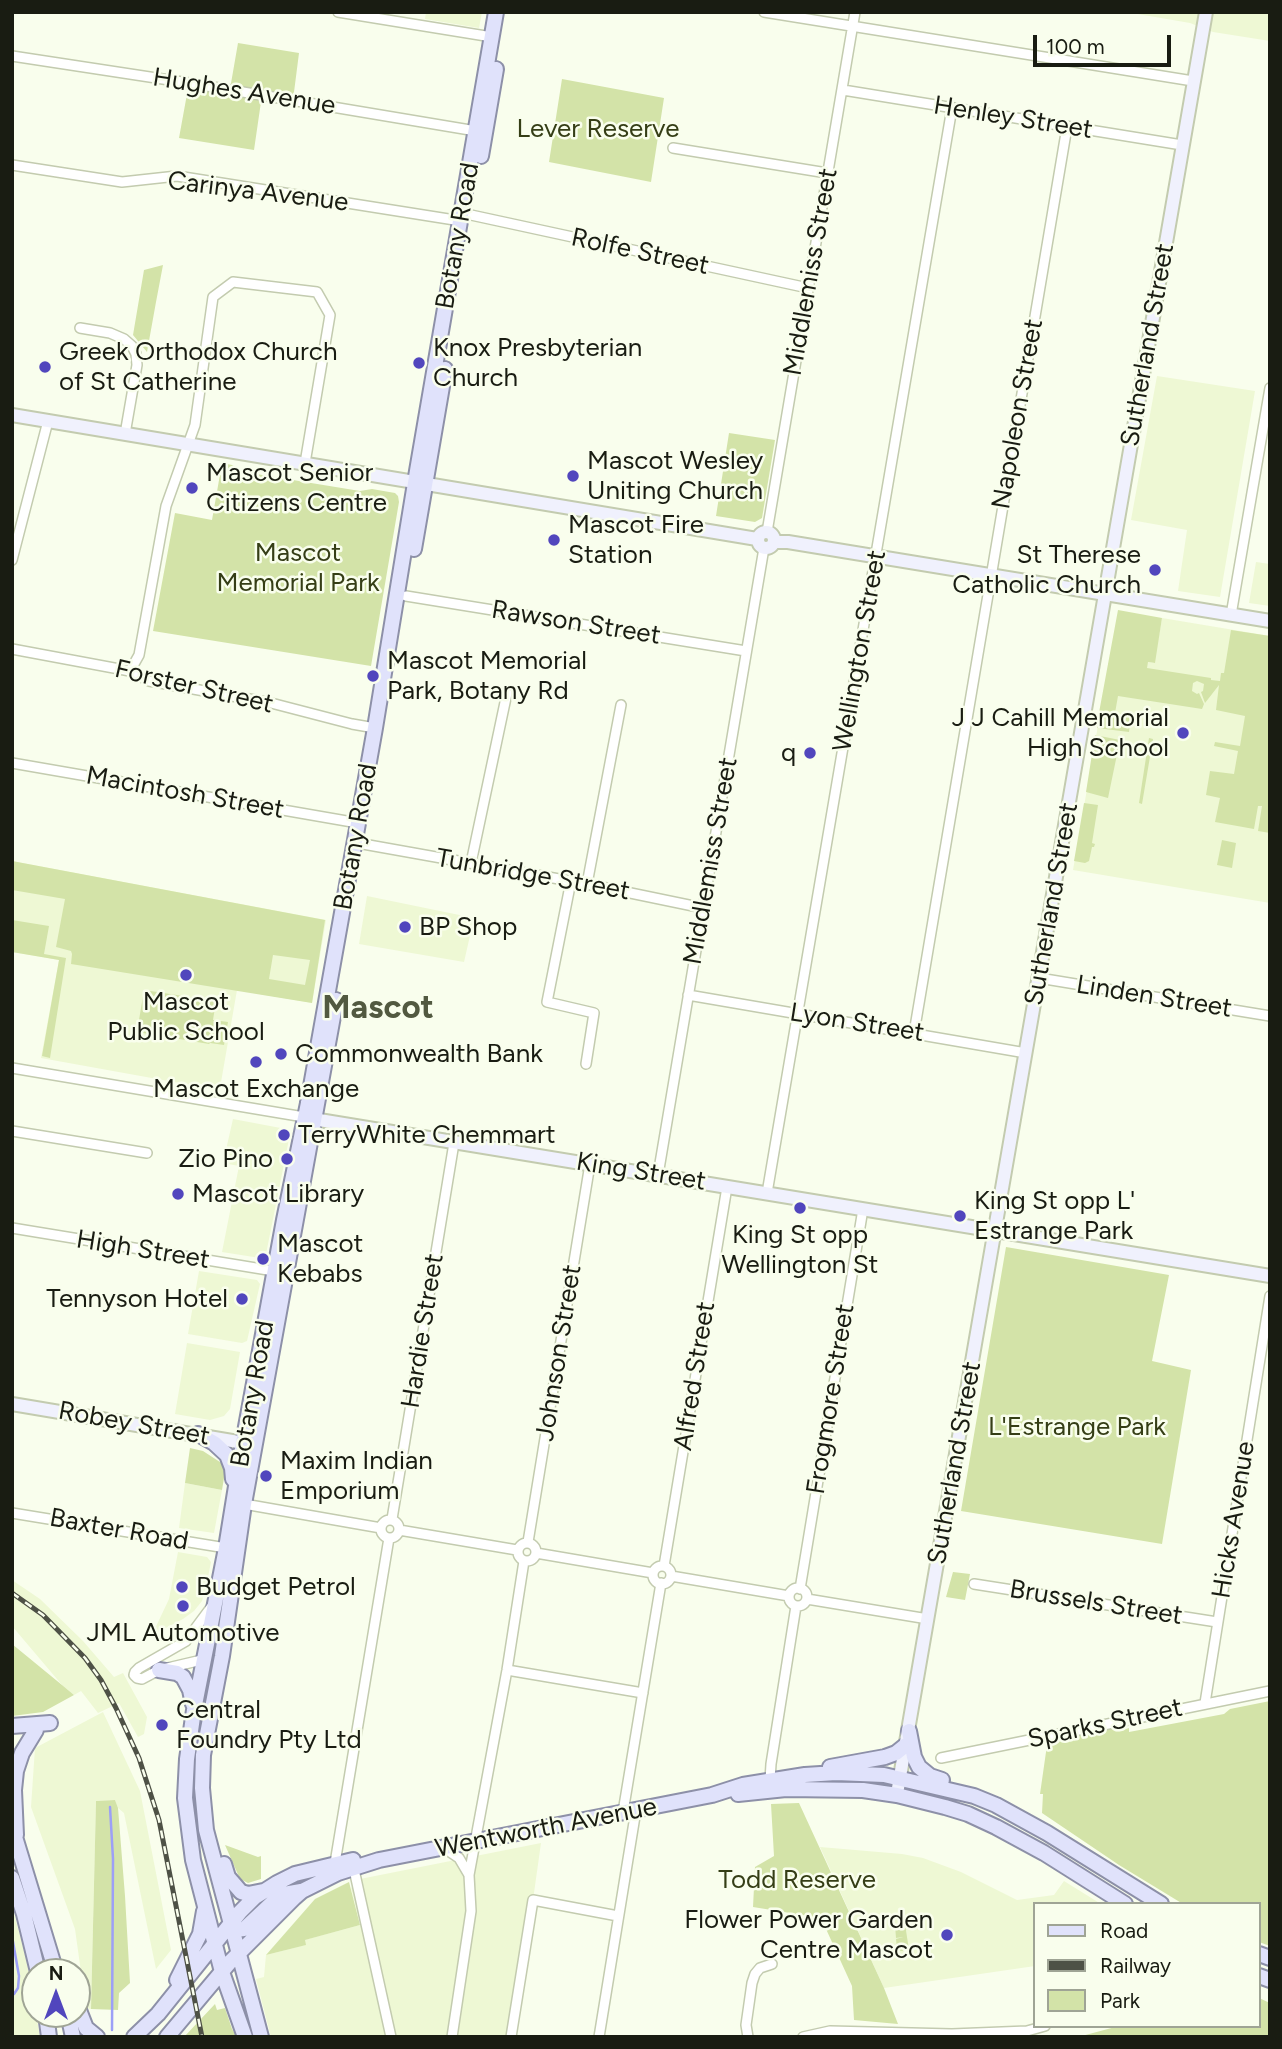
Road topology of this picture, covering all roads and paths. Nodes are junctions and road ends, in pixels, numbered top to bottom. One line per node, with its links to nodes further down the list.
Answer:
1 (338, 12): 8 (street)
2 (496, 12): 8 (main road, Botany Road)
3 (506, 12): 19 (main road, Botany Road)
4 (764, 12): 7 (street)
5 (855, 12): 7 (street, Middlemiss Street)
6 (1206, 12): 10 (street, Sutherland Street)
7 (853, 26): 10 (street); 11 (street, Middlemiss Street)
8 (492, 37): 14 (main road, Botany Road)
9 (12, 56): 14 (street, Hughes Avenue)
10 (1193, 81): 15 (street, Sutherland Street)
11 (843, 90): 12 (street, Henley Street); 18 (street, Middlemiss Street)
12 (952, 108): 13 (street, Henley Street); 30 (street, Wellington Street)
13 (1067, 127): 15 (street, Henley Street); 32 (street, Napoleon Street)
14 (475, 131): 19 (main road, Botany Road)
15 (1182, 145): 33 (street, Sutherland Street)
16 (673, 148): 18 (street)
17 (12, 165): 19 (street, Carinya Avenue)
18 (827, 173): 20 (street, Middlemiss Street)
19 (466, 218): 20 (street, Rolfe Street); 28 (main road, Botany Road)
20 (808, 288): 29 (street, Middlemiss Street)
21 (80, 328): 25 (street)
22 (1270, 388): 35 (street)
23 (12, 415): 24 (street)
24 (48, 421): 25 (street); 31 (street)
25 (125, 434): 26 (street)
26 (188, 445): 27 (street); 27 (street); 39 (street)
27 (305, 463): 28 (street)
28 (420, 483): 29 (street); 34 (main road, Botany Road); 42 (main road, Botany Road)
29 (766, 540): 30 (street); 38 (street, Middlemiss Street)
30 (876, 556): 32 (street); 52 (street, Wellington Street)
31 (12, 560)
32 (991, 576): 33 (street); 54 (street, Napoleon Street)
33 (1105, 594): 35 (street); 50 (street, Sutherland Street)
34 (406, 596): 38 (street, Rawson Street); 45 (main road, Botany Road)
35 (1231, 615): 36 (street)
36 (1270, 621)
37 (12, 649): 39 (street, Forster Street)
38 (746, 651): 49 (street, Middlemiss Street)
39 (131, 671): 42 (street, Forster Street)
40 (507, 693): 46 (street)
41 (621, 705): 48 (street)
42 (375, 728): 44 (main road, Botany Road)
43 (12, 763): 44 (street, Macintosh Street)
44 (358, 823): 58 (main road, Botany Road)
45 (363, 844): 46 (street, Tunbridge Street); 58 (main road, Botany Road)
46 (471, 863): 47 (street, Tunbridge Street)
47 (570, 881): 48 (street, Tunbridge Street); 56 (street)
48 (587, 884): 49 (street, Tunbridge Street)
49 (703, 908): 51 (street, Middlemiss Street)
50 (1039, 978): 53 (street, Linden Street); 55 (street, Sutherland Street)
51 (688, 995): 52 (street, Lyon Street); 63 (street, Middlemiss Street)
52 (798, 1014): 54 (street, Lyon Street); 65 (street, Wellington Street)
53 (1270, 1016)
54 (914, 1032): 55 (street, Lyon Street)
55 (1026, 1053): 68 (street, Sutherland Street)
56 (586, 1064)
57 (12, 1068): 58 (street, King Street)
58 (310, 1118): 60 (street, King Street); 69 (main road, Botany Road); 74 (main road, Botany Road)
59 (12, 1131): 61 (street)
60 (454, 1143): 62 (street, King Street); 77 (street, Hardie Street)
61 (147, 1153)
62 (590, 1164): 63 (street, King Street); 81 (street, Johnson Street)
63 (658, 1175): 64 (street, King Street)
64 (727, 1187): 65 (street, King Street); 86 (street, Alfred Street)
65 (767, 1193): 66 (street, King Street)
66 (863, 1209): 68 (street, King Street); 91 (street, Frogmore Street)
67 (12, 1228): 69 (street, High Street)
68 (995, 1231): 70 (street, King Street); 96 (street, Sutherland Street)
69 (274, 1271): 74 (main road, Botany Road)
70 (1270, 1276)
71 (1270, 1296): 97 (street, Hicks Avenue)
72 (12, 1404): 73 (street, Robey Street)
73 (198, 1434): 74 (street, Robey Street); 75 (main road)
74 (249, 1444): 75 (main road, Botany Road)
75 (239, 1502): 78 (street); 82 (main road, Botany Road); 98 (main road, Botany Road)
76 (12, 1513): 82 (street, Baxter Road)
77 (392, 1519): 78 (street); 79 (street)
78 (381, 1528): 80 (street)
79 (400, 1530): 80 (street); 83 (street)
80 (389, 1538): 122 (street)
81 (528, 1542): 83 (street); 84 (street)
82 (226, 1548): 94 (main road, Botany Road)
83 (517, 1550): 85 (street)
84 (536, 1553): 85 (street); 87 (street)
85 (524, 1561): 101 (street)
86 (664, 1566): 87 (street); 88 (street)
87 (653, 1573): 89 (street)
88 (671, 1576): 89 (street); 92 (street)
89 (661, 1583): 103 (street)
90 (974, 1584): 97 (street, Brussels Street)
91 (800, 1589): 92 (street); 93 (street)
92 (789, 1595): 95 (street)
93 (807, 1599): 95 (street); 96 (street)
94 (215, 1601): 99 (main road, Botany Road); 100 (street)
95 (796, 1606): 113 (street)
96 (928, 1619): 109 (street, Sutherland Street)
97 (1217, 1622): 104 (street, Hicks Avenue)
98 (222, 1656): 99 (street); 119 (main road, Botany Road)
99 (205, 1659): 100 (street); 105 (main road, Botany Road)
100 (159, 1670): 105 (main road)
101 (507, 1670): 103 (street); 120 (street)
102 (1270, 1691): 104 (street, Sparks Street)
103 (643, 1693): 117 (street)
104 (1205, 1703): 110 (street, Sparks Street)
105 (194, 1710): 130 (main road, Botany Road)
106 (50, 1723): 107 (main road)
107 (12, 1726)
108 (36, 1730): 118 (main road)
109 (907, 1738): 111 (main road); 112 (street, Sutherland Street); 116 (main road)
110 (941, 1758)
111 (805, 1775): 112 (main road, Wentworth Avenue); 113 (main road, Wentworth Avenue)
112 (900, 1778): 115 (street, Sutherland Street); 116 (main road, Wentworth Avenue)
113 (770, 1780): 114 (main road, Wentworth Avenue)
114 (712, 1795): 115 (main road, Wentworth Avenue); 117 (main road, Wentworth Avenue)
115 (897, 1795): 128 (main road, Wentworth Avenue)
116 (974, 1796): 129 (main road, Wentworth Avenue)
117 (630, 1811): 120 (main road, Wentworth Avenue); 131 (street)
118 (14, 1832): 134 (main road)
119 (207, 1835): 126 (main road); 132 (main road, Botany Road)
120 (476, 1841): 121 (main road, Wentworth Avenue); 124 (street)
121 (444, 1848): 123 (main road, Wentworth Avenue); 124 (street)
122 (335, 1863): 123 (main road, Wentworth Avenue); 126 (main road, Wentworth Avenue)
123 (353, 1864): 127 (main road, Wentworth Avenue); 142 (street)
124 (469, 1875): 143 (street)
125 (12, 1878): 133 (main road)
126 (265, 1890): 132 (main road, Wentworth Avenue)
127 (302, 1891): 132 (main road, Wentworth Avenue); 132 (main road)
128 (1122, 1902)
129 (1155, 1902)
130 (204, 1903): 132 (main road, Botany Road); 136 (main road)
131 (618, 1916): 144 (street); 145 (street)
132 (225, 1944): 136 (main road, Wentworth Avenue); 138 (main road, Botany Road); 140 (main road, Wentworth Avenue); 141 (main road, Botany Road)
133 (34, 1958)
134 (52, 1958)
135 (772, 1964): 146 (street)
136 (164, 2006): 139 (main road, Wentworth Avenue)
137 (1038, 2028): 147 (street)
138 (243, 2032)
139 (134, 2036)
140 (167, 2037)
141 (261, 2037)
142 (391, 2037)
143 (452, 2037)
144 (511, 2037)
145 (599, 2037)
146 (748, 2037)
147 (803, 2037)

